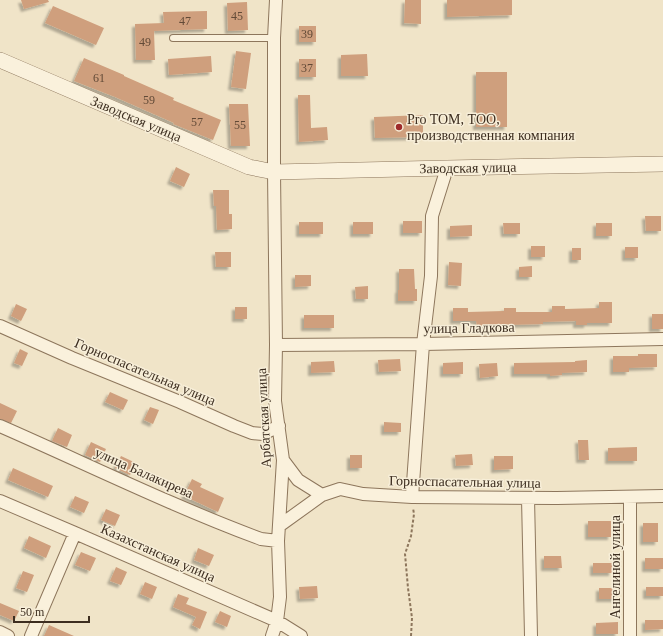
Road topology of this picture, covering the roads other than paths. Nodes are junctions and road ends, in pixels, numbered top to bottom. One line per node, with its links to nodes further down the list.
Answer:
1 (276, 0): 3 (street)
2 (173, 38): 3 (lane)
3 (274, 38): 7 (street)
4 (0, 60): 7 (street, Заводская улица)
5 (663, 164): 6 (street, Заводская улица)
6 (447, 168): 7 (street, Заводская улица); 10 (street)
7 (274, 172): 11 (street, Арбатская улица)
8 (0, 326): 13 (street, Горноспасательная улица)
9 (663, 339): 10 (street, улица Гладкова)
10 (423, 344): 11 (street, улица Гладкова); 17 (street)
11 (276, 345): 13 (street, Арбатская улица)
12 (0, 426): 23 (street, улица Балакирева)
13 (279, 426): 14 (street, Арбатская улица)
14 (283, 460): 15 (street); 21 (street, Арбатская улица)
15 (322, 495): 17 (street, Горноспасательная улица); 21 (street, Горноспасательная улица)
16 (663, 496): 18 (street, Горноспасательная улица)
17 (412, 497): 19 (street, Горноспасательная улица)
18 (630, 497): 19 (street, Горноспасательная улица); 31 (street, Ангелиной улица)
19 (528, 498): 30 (street)
20 (0, 501): 22 (street, Казахстанская улица)
21 (279, 526): 23 (street, Арбатская улица)
22 (75, 533): 24 (street, Казахстанская улица); 27 (street)
23 (278, 541): 24 (street, Арбатская улица)
24 (277, 621): 28 (street, Арбатская улица); 29 (street, Казахстанская улица)
25 (0, 632): 26 (street)
26 (8, 636)
27 (31, 636)
28 (272, 636)
29 (301, 636)
30 (531, 636)
31 (630, 636)

